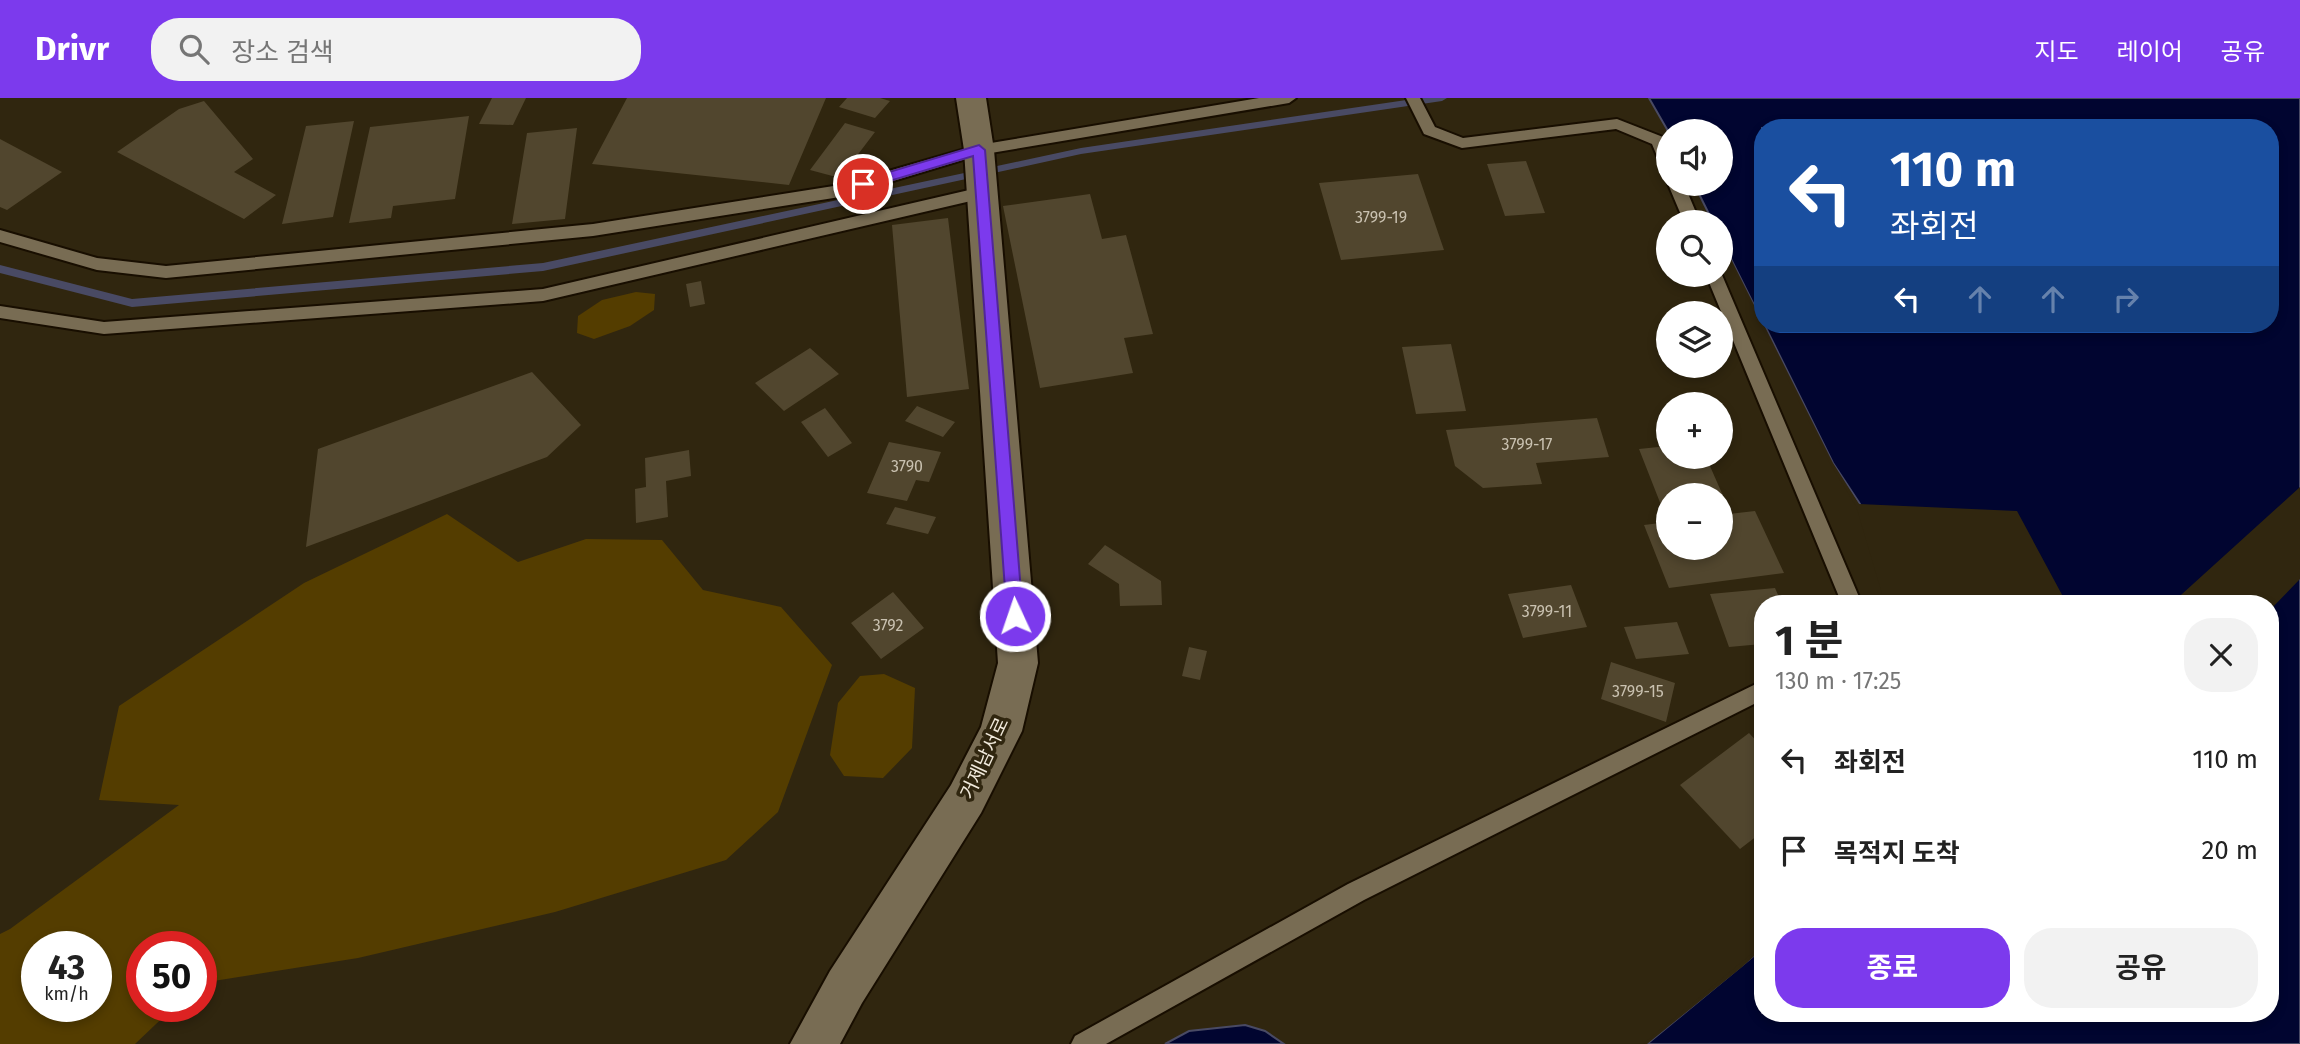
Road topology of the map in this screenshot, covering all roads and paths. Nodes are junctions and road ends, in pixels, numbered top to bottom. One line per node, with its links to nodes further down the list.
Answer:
1 (971, 98): 6 (main road, 거제남서로)
2 (1289, 98): 6 (lane)
3 (1413, 98): 4 (lane)
4 (1429, 130): 5 (lane)
5 (1656, 140)
6 (979, 150): 7 (main road, 거제남서로); 8 (lane)
7 (982, 193): 10 (lane); 13 (main road, 거제남서로)
8 (0, 236)
9 (1719, 287): 11 (lane)
10 (0, 312)
11 (1848, 595)
12 (1754, 694): 14 (lane)
13 (814, 1044)
14 (1083, 1044)

